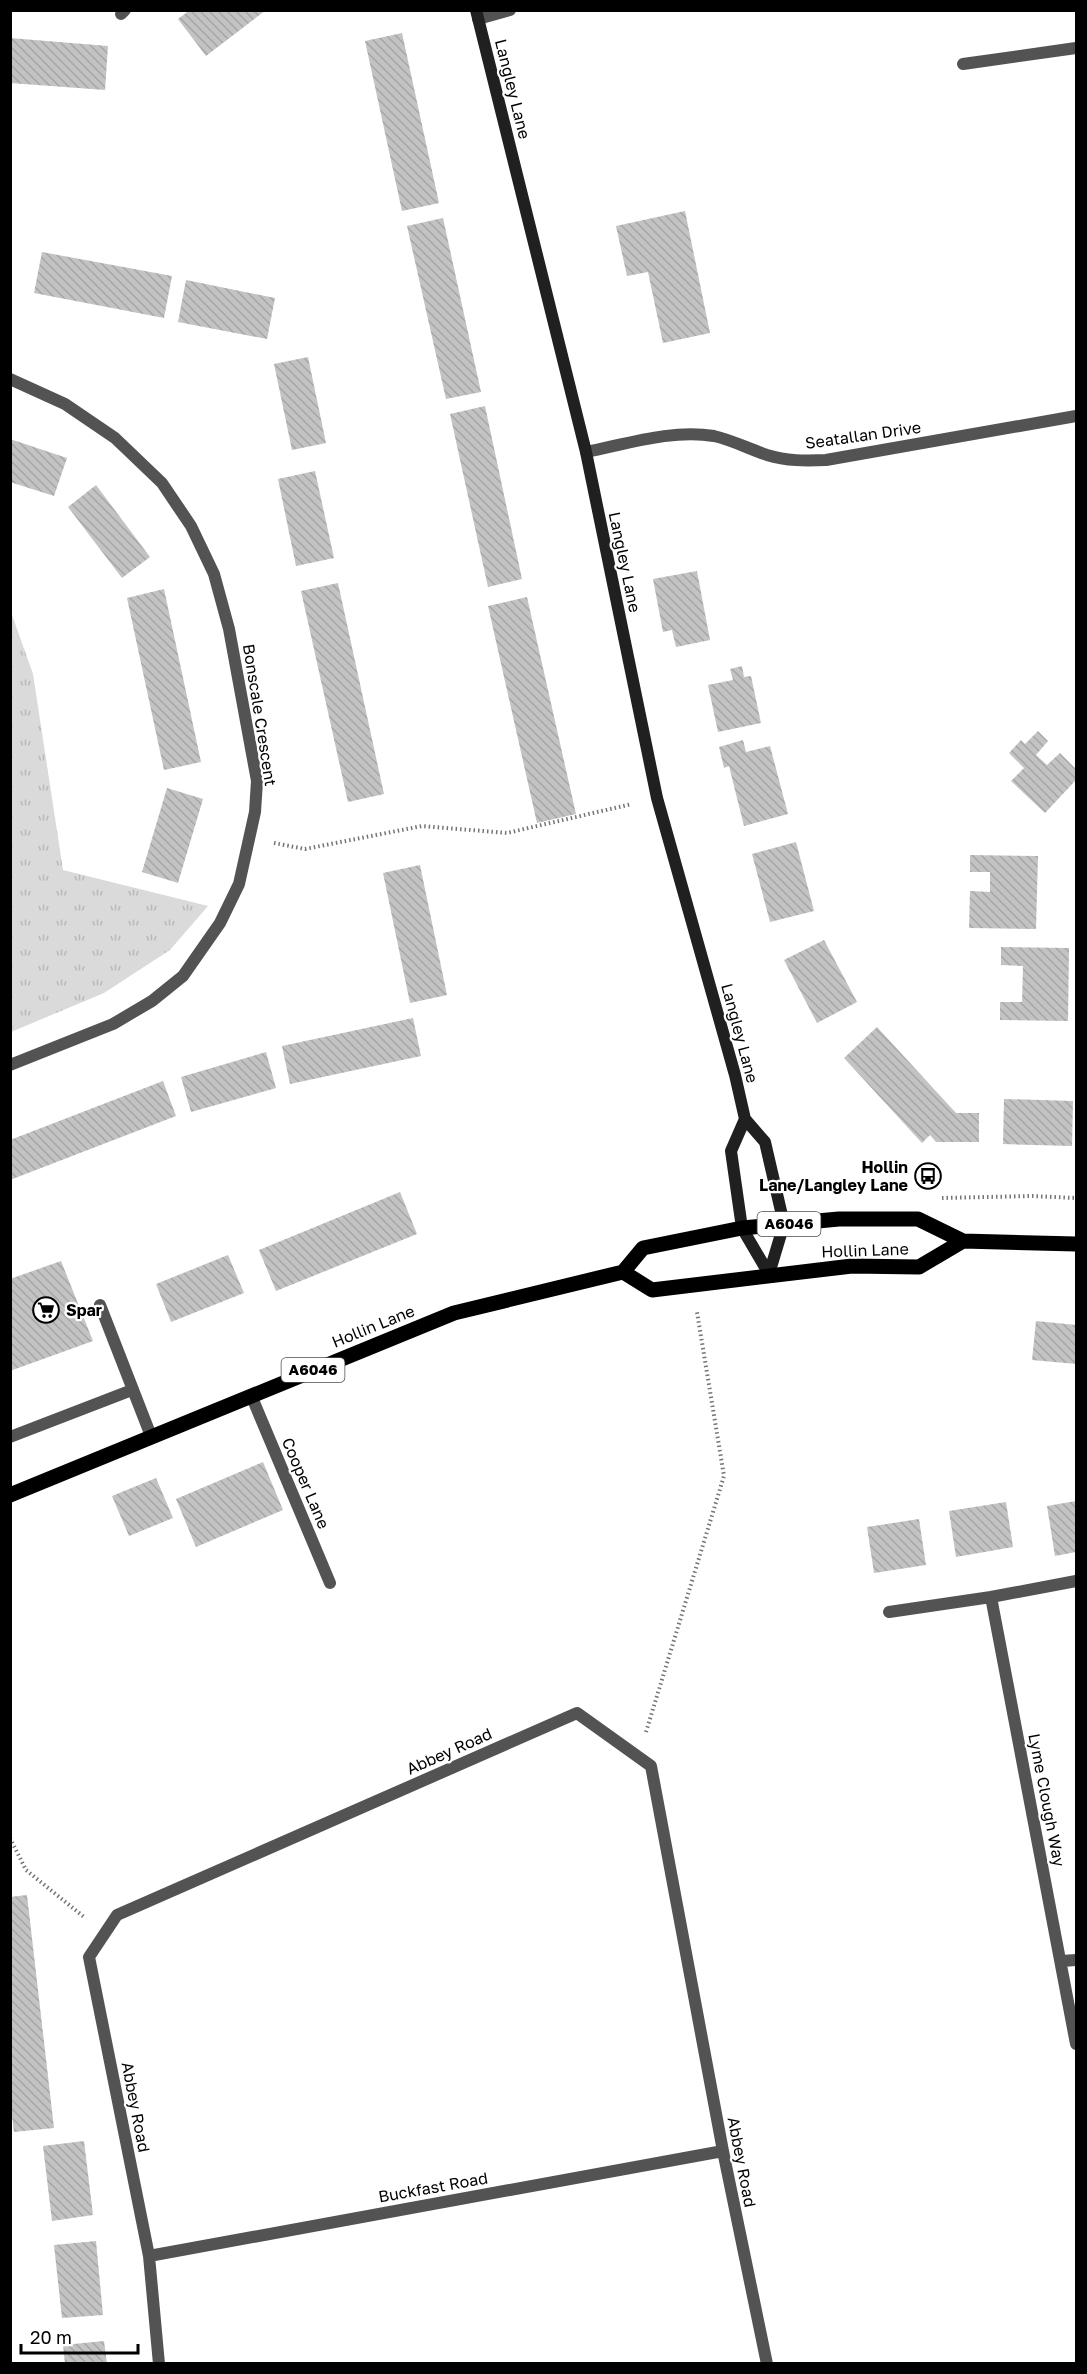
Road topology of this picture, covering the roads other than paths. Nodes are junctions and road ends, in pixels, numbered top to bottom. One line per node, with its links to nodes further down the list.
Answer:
1 (510, 10): 2 (street)
2 (477, 15): 7 (street, Langley Lane)
3 (1077, 48): 4 (street)
4 (963, 64)
5 (10, 379): 8 (street, Bonscale Crescent)
6 (1077, 416): 7 (street, Seatallan Drive)
7 (586, 452): 9 (street, Langley Lane)
8 (10, 1065)
9 (745, 1119): 10 (street, Langley Lane); 11 (street)
10 (784, 1224): 11 (main road, Hollin Lane / A6046); 12 (main road, Hollin Lane / A6046); 15 (street, Langley Lane)
11 (742, 1228): 14 (main road, Hollin Lane / A6046); 15 (street)
12 (963, 1241): 13 (main road, Hollin Lane / A6046); 15 (main road, Hollin Lane)
13 (1077, 1244)
14 (623, 1272): 15 (main road, Hollin Lane); 18 (main road, Hollin Lane / A6046)
15 (769, 1275)
16 (100, 1305): 17 (street)
17 (132, 1390): 19 (street); 20 (street)
18 (251, 1395): 19 (main road, Hollin Lane / A6046); 23 (street, Cooper Lane)
19 (151, 1436): 21 (main road, Hollin Lane / A6046)
20 (10, 1437)
21 (10, 1495)
22 (1077, 1581): 24 (street)
23 (330, 1583)
24 (991, 1597): 25 (street); 27 (street, Lyme Clough Way)
25 (889, 1612)
26 (1077, 1960): 27 (street)
27 (1062, 1961): 28 (street, Lyme Clough Way)
28 (1077, 2044)
29 (723, 2151): 30 (street, Buckfast Road); 30 (street, Abbey Road); 32 (street, Abbey Road)
30 (149, 2256): 31 (street, Abbey Road)
31 (159, 2364)
32 (767, 2364)

